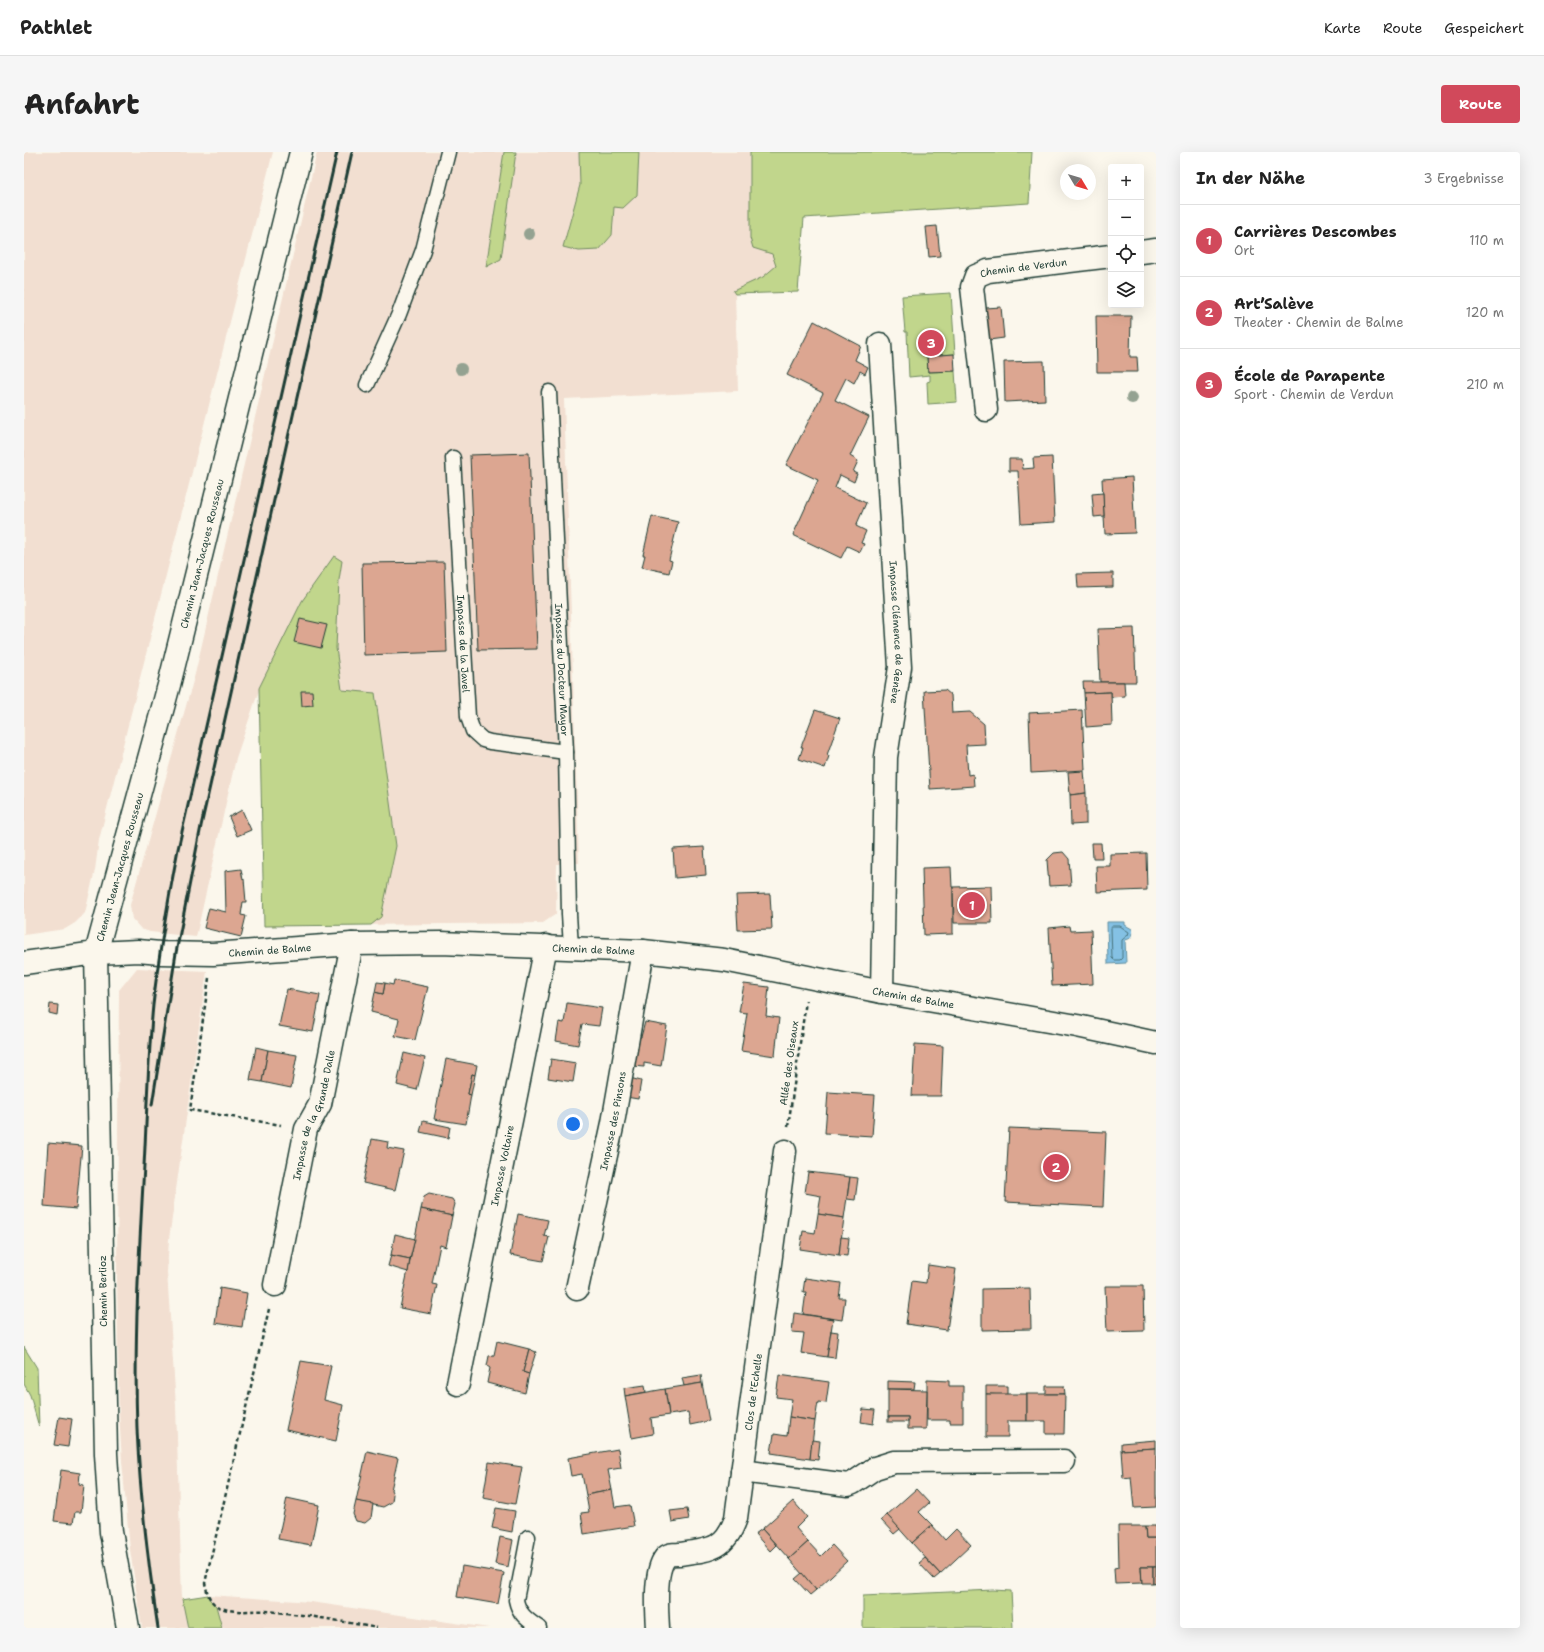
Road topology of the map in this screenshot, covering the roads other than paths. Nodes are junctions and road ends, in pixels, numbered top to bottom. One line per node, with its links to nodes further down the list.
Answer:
1 (302, 152): 16 (street, Chemin Jean-Jacques Rousseau)
2 (448, 152): 7 (lane)
3 (1156, 250): 4 (street)
4 (1144, 252)
5 (1108, 256): 9 (street, Chemin de Verdun)
6 (880, 344): 18 (street, Impasse Clémence de Genève)
7 (367, 385)
8 (549, 392): 11 (lane, Impasse du Docteur Mayor)
9 (986, 410)
10 (453, 458): 11 (lane, Impasse de la Javel)
11 (566, 752): 14 (lane, Impasse du Docteur Mayor)
12 (352, 944): 13 (street, Chemin de Balme); 16 (street, Chemin de Balme); 21 (street, Impasse de la Grande Dalle)
13 (546, 946): 14 (street, Chemin de Balme); 23 (street, Impasse Voltaire)
14 (571, 948): 15 (street, Chemin de Balme)
15 (643, 951): 18 (street, Chemin de Balme); 22 (street, Impasse des Pinsons)
16 (96, 953): 17 (street, Chemin de Balme); 27 (street, Chemin Berlioz)
17 (24, 963)
18 (882, 992): 19 (street, Chemin de Balme)
19 (1156, 1043)
20 (785, 1151): 25 (street, Clos de l'Echelle)
21 (275, 1285)
22 (577, 1288)
23 (458, 1384)
24 (1064, 1461): 25 (street)
25 (742, 1471): 29 (street, Clos de l'Echelle)
26 (528, 1537): 28 (lane)
27 (128, 1628)
28 (539, 1628)
29 (658, 1628)

